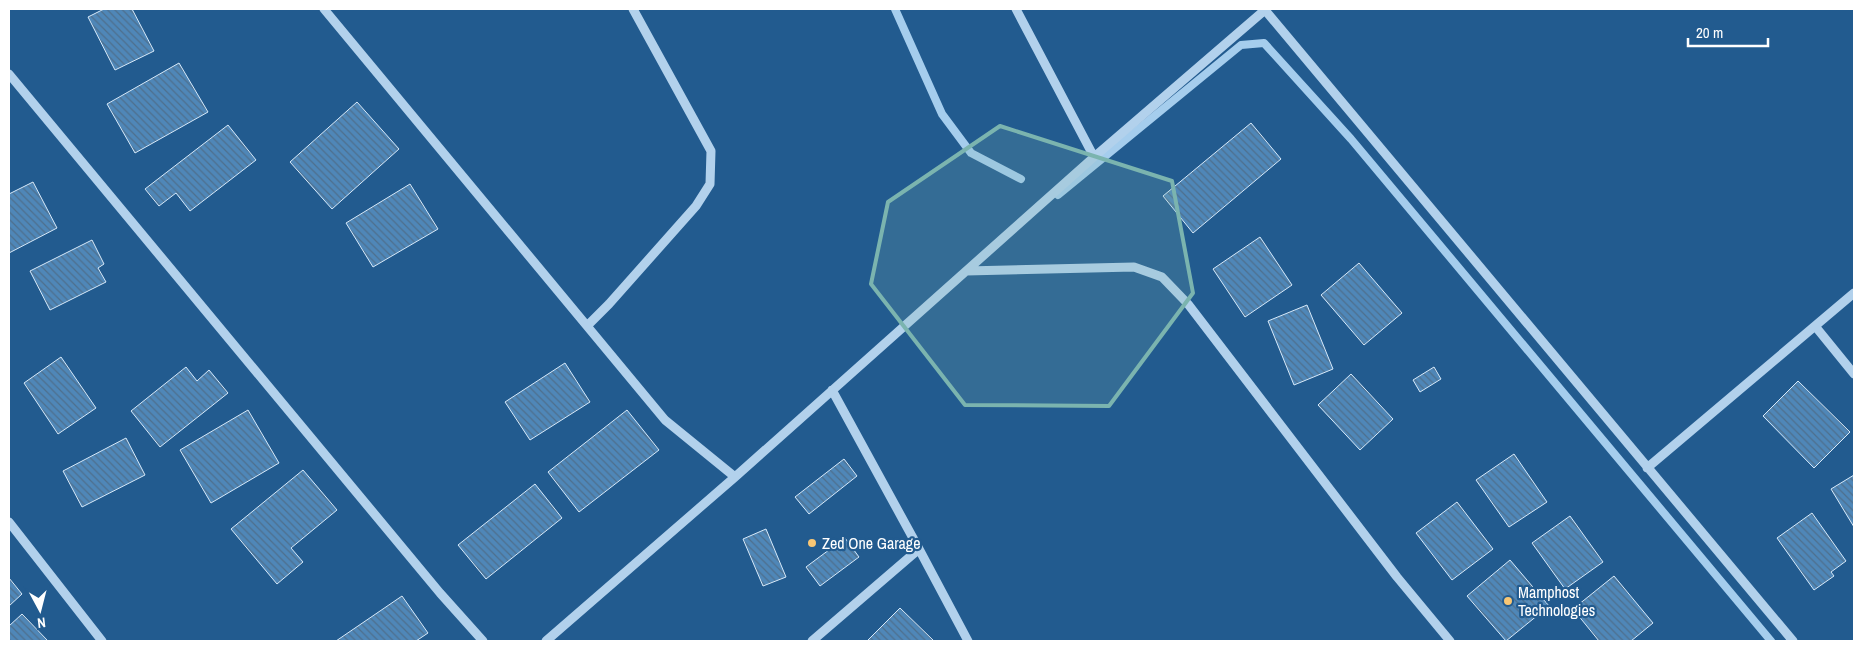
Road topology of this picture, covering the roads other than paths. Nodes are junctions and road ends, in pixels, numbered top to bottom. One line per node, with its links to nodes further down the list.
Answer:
1 (324, 9): 9 (street)
2 (633, 9): 9 (street)
3 (1016, 9): 6 (street)
4 (1266, 9): 6 (street); 13 (street)
5 (9, 74): 18 (street)
6 (1094, 157): 7 (street)
7 (966, 271): 12 (street); 22 (street)
8 (1854, 293): 10 (street)
9 (588, 325): 14 (street)
10 (1815, 326): 11 (street); 13 (street)
11 (1854, 374)
12 (832, 390): 14 (street); 16 (street)
13 (1648, 468): 23 (street)
14 (735, 477): 19 (street)
15 (9, 522): 17 (street)
16 (919, 549): 20 (street); 21 (street)
17 (102, 641)
18 (483, 641)
19 (546, 641)
20 (812, 641)
21 (968, 641)
22 (1450, 641)
23 (1793, 641)

